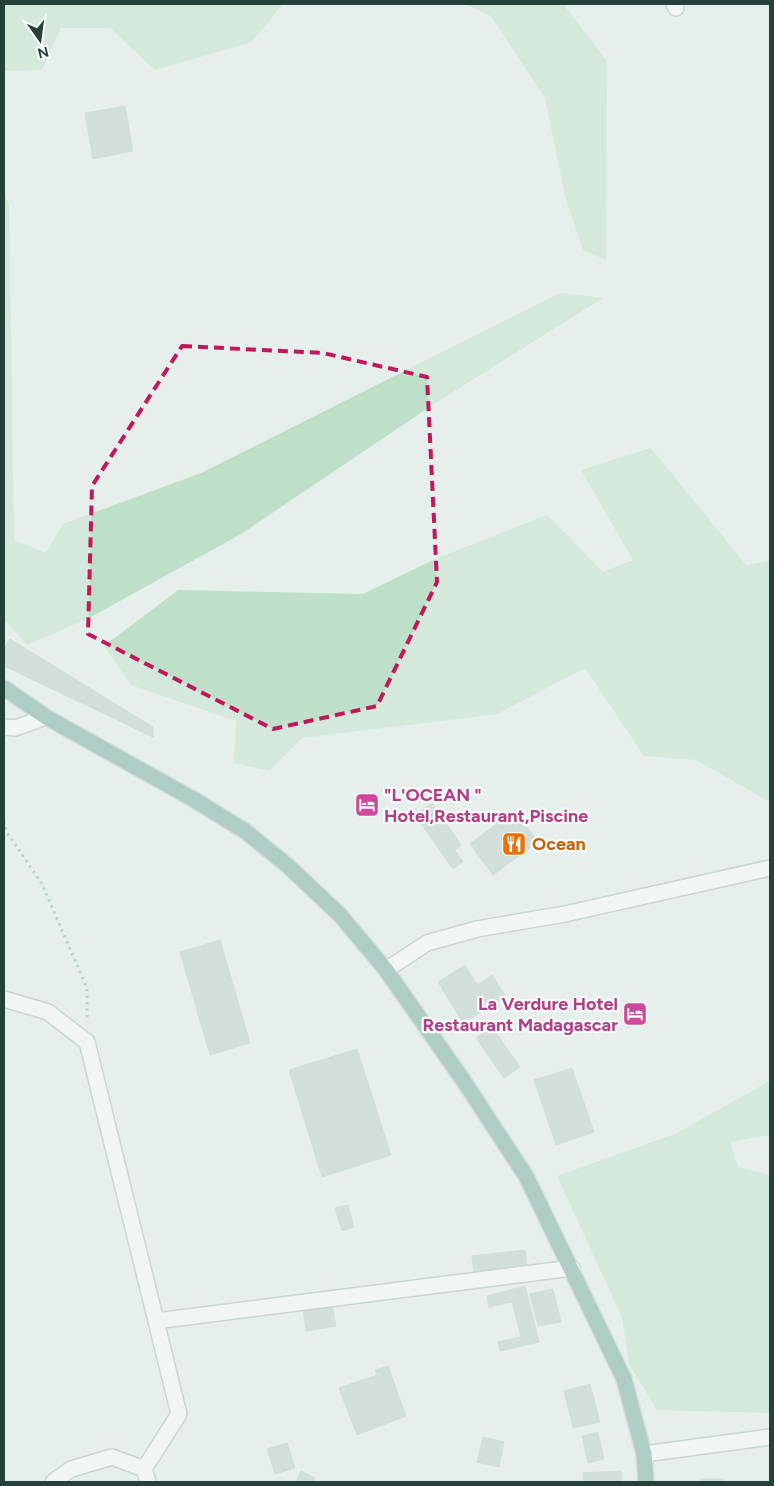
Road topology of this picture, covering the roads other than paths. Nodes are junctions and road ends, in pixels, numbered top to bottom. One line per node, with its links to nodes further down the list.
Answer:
1 (4, 688): 2 (main road)
2 (46, 717): 3 (street); 5 (main road)
3 (4, 727)
4 (770, 868): 5 (street)
5 (386, 970): 7 (main road)
6 (4, 999): 8 (street)
7 (572, 1268): 8 (street); 10 (main road)
8 (156, 1321): 11 (street)
9 (770, 1437): 10 (street)
10 (644, 1454): 13 (main road)
11 (146, 1476): 12 (street)
12 (53, 1482)
13 (646, 1482)

